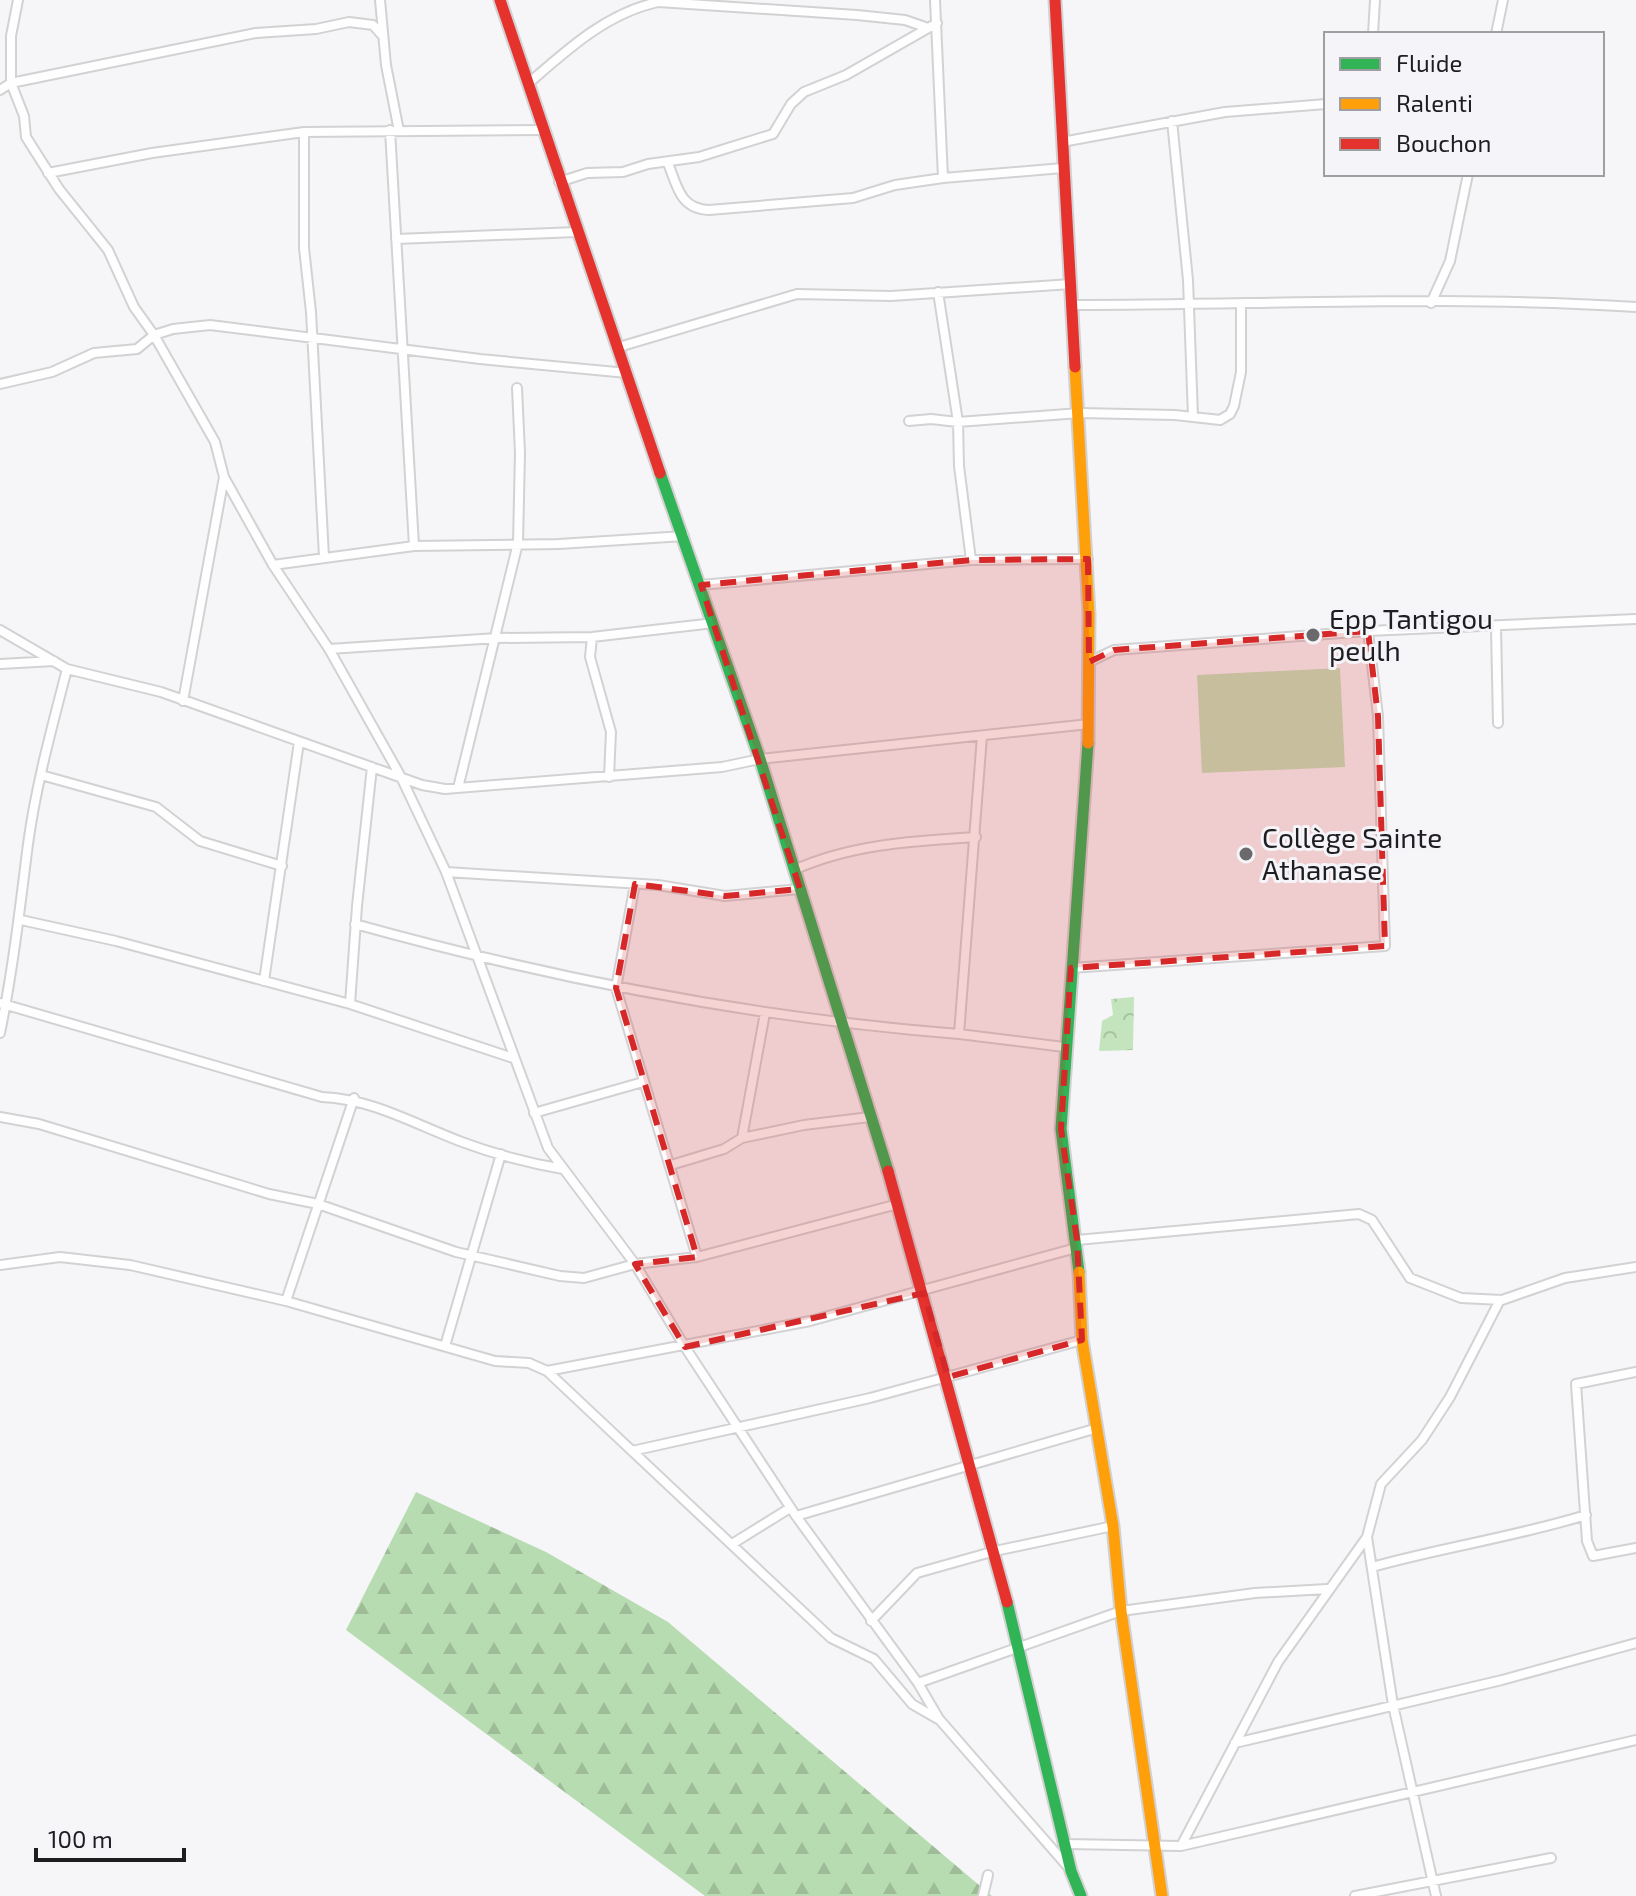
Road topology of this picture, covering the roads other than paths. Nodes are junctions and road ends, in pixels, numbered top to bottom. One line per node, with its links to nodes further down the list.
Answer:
1 (18, 0): 14 (street)
2 (380, 0): 12 (street)
3 (500, 0): 13 (street)
4 (935, 0): 8 (street)
5 (1055, 0): 21 (street)
6 (1375, 0): 10 (street)
7 (1503, 0): 11 (street)
8 (937, 23): 9 (street); 26 (street)
9 (928, 28): 13 (street); 22 (street)
10 (1373, 32)
11 (1496, 32)
12 (381, 34): 14 (street); 18 (street)
13 (530, 82): 19 (street)
14 (11, 83): 15 (street); 24 (street)
15 (0, 90)
16 (1324, 104): 17 (street)
17 (1172, 121): 21 (street); 34 (street)
18 (395, 130): 19 (street); 20 (street); 29 (street)
19 (543, 130): 27 (street)
20 (304, 132): 24 (street); 38 (street)
21 (1062, 142): 23 (street)
22 (668, 163): 26 (street); 27 (street)
23 (1063, 168): 26 (street); 30 (street)
24 (48, 173): 37 (street)
25 (1468, 176): 32 (street)
26 (943, 178)
27 (559, 182): 28 (street)
28 (577, 232): 29 (street); 39 (street)
29 (396, 239): 40 (street)
30 (1071, 284): 31 (street); 33 (street)
31 (938, 292): 39 (street); 47 (street)
32 (1431, 303): 35 (street); 36 (street)
33 (1074, 305): 34 (street); 44 (street)
34 (1189, 305): 35 (street); 45 (street)
35 (1241, 306): 45 (street)
36 (1636, 307)
37 (154, 335): 38 (street); 42 (street); 48 (street)
38 (312, 337): 40 (street); 52 (street)
39 (619, 347): 41 (street)
40 (401, 350): 41 (street); 51 (street)
41 (627, 373): 49 (street)
42 (0, 384)
43 (517, 388): 50 (street)
44 (1080, 413): 45 (street); 47 (street); 53 (street)
45 (1193, 417)
46 (909, 421): 47 (street)
47 (958, 422): 54 (street)
48 (224, 477): 55 (street); 69 (street)
49 (684, 536): 50 (street); 56 (street)
50 (518, 543): 51 (street); 63 (street)
51 (414, 546): 52 (street)
52 (324, 557): 55 (street)
53 (1088, 559): 54 (street); 66 (street)
54 (971, 560): 56 (street)
55 (273, 565): 64 (street)
56 (701, 585): 58 (street)
57 (1636, 619): 59 (street)
58 (714, 623): 62 (street); 74 (street)
59 (1496, 628): 61 (street); 70 (street)
60 (0, 630): 65 (street)
61 (1368, 631): 66 (street); 89 (street)
62 (592, 637): 63 (street); 78 (street)
63 (497, 638): 64 (street); 79 (street)
64 (329, 649): 77 (street)
65 (55, 661): 67 (street); 68 (street)
66 (1089, 662): 71 (street)
67 (0, 664)
68 (67, 669): 69 (street); 76 (street)
69 (183, 701): 73 (street)
70 (1498, 723)
71 (1089, 724): 72 (street); 89 (street)
72 (982, 736): 74 (street); 80 (street)
73 (299, 742): 75 (street); 81 (street)
74 (760, 759): 78 (street); 82 (street)
75 (372, 767): 77 (street); 87 (street)
76 (41, 775): 81 (street); 86 (street)
77 (401, 777): 79 (street); 83 (street)
78 (609, 777): 79 (street)
79 (458, 788)
80 (976, 837): 82 (street); 97 (street)
81 (282, 866): 90 (street)
82 (794, 870): 85 (street)
83 (446, 872): 84 (street); 88 (street)
84 (635, 884): 85 (street); 91 (street)
85 (800, 889): 95 (street)
86 (21, 920): 90 (street); 92 (street)
87 (355, 924): 88 (street); 93 (street)
88 (477, 958): 91 (street); 99 (street)
89 (1071, 968): 98 (street)
90 (264, 981): 93 (street)
91 (616, 988): 94 (street); 100 (street)
92 (3, 1003): 96 (street); 101 (street)
93 (350, 1004): 99 (street)
94 (765, 1013): 95 (street); 105 (street)
95 (843, 1025): 97 (street); 104 (street)
96 (0, 1033)
97 (959, 1034): 98 (street)
98 (1064, 1047): 111 (street)
99 (513, 1058): 102 (street)
100 (643, 1082): 102 (street); 107 (street)
101 (354, 1098): 106 (street); 109 (street)
102 (534, 1113): 108 (street)
103 (0, 1117): 109 (street)
104 (870, 1117): 105 (street); 110 (street)
105 (742, 1138): 107 (street)
106 (501, 1154): 108 (street); 112 (street)
107 (671, 1165): 113 (street)
108 (563, 1169): 114 (street)
109 (318, 1204): 112 (street); 119 (street)
110 (898, 1204): 113 (street); 117 (street)
111 (1077, 1244): 117 (street); 118 (street); 120 (street)
112 (471, 1256): 114 (street); 121 (street)
113 (697, 1257): 114 (street)
114 (635, 1264): 122 (street)
115 (0, 1265): 119 (street)
116 (1636, 1267): 118 (street)
117 (924, 1293): 122 (street); 125 (street)
118 (1500, 1300): 134 (street)
119 (286, 1301): 121 (street)
120 (1082, 1340): 125 (street); 126 (street)
121 (445, 1346): 123 (street)
122 (685, 1347): 123 (street); 127 (street)
123 (547, 1371): 128 (street)
124 (1636, 1372): 131 (street)
125 (948, 1377): 127 (street); 129 (street)
126 (1094, 1429): 129 (street); 133 (street)
127 (739, 1430): 128 (street); 130 (street)
128 (632, 1451): 135 (street)
129 (969, 1467): 132 (street); 137 (street)
130 (790, 1508): 132 (street); 135 (street)
131 (1586, 1515): 136 (street); 138 (street)
132 (796, 1516): 141 (street)
133 (1113, 1526): 137 (street); 140 (street)
134 (1367, 1537): 138 (street); 139 (street)
135 (732, 1544): 146 (street)
136 (1636, 1548)
137 (995, 1551): 141 (street); 143 (street)
138 (1372, 1567): 145 (street)
139 (1327, 1589): 140 (street); 148 (street)
140 (1121, 1611): 143 (street); 150 (street)
141 (871, 1621): 144 (street)
142 (1636, 1643): 145 (street)
143 (1018, 1650): 144 (street); 151 (street)
144 (918, 1683): 146 (street)
145 (1393, 1705): 148 (street); 149 (street)
146 (939, 1719): 154 (street)
147 (1636, 1740): 149 (street)
148 (1235, 1743): 152 (street)
149 (1414, 1789): 152 (street); 156 (street)
150 (1154, 1843): 151 (street); 152 (street); 159 (street)
151 (1066, 1844): 154 (street)
152 (1181, 1846)
153 (1551, 1858): 156 (street)
154 (1071, 1871): 158 (street)
155 (988, 1875): 157 (street)
156 (1433, 1881): 160 (street); 161 (street)
157 (983, 1896)
158 (1081, 1896)
159 (1162, 1896)
160 (1355, 1896)
161 (1436, 1896)

